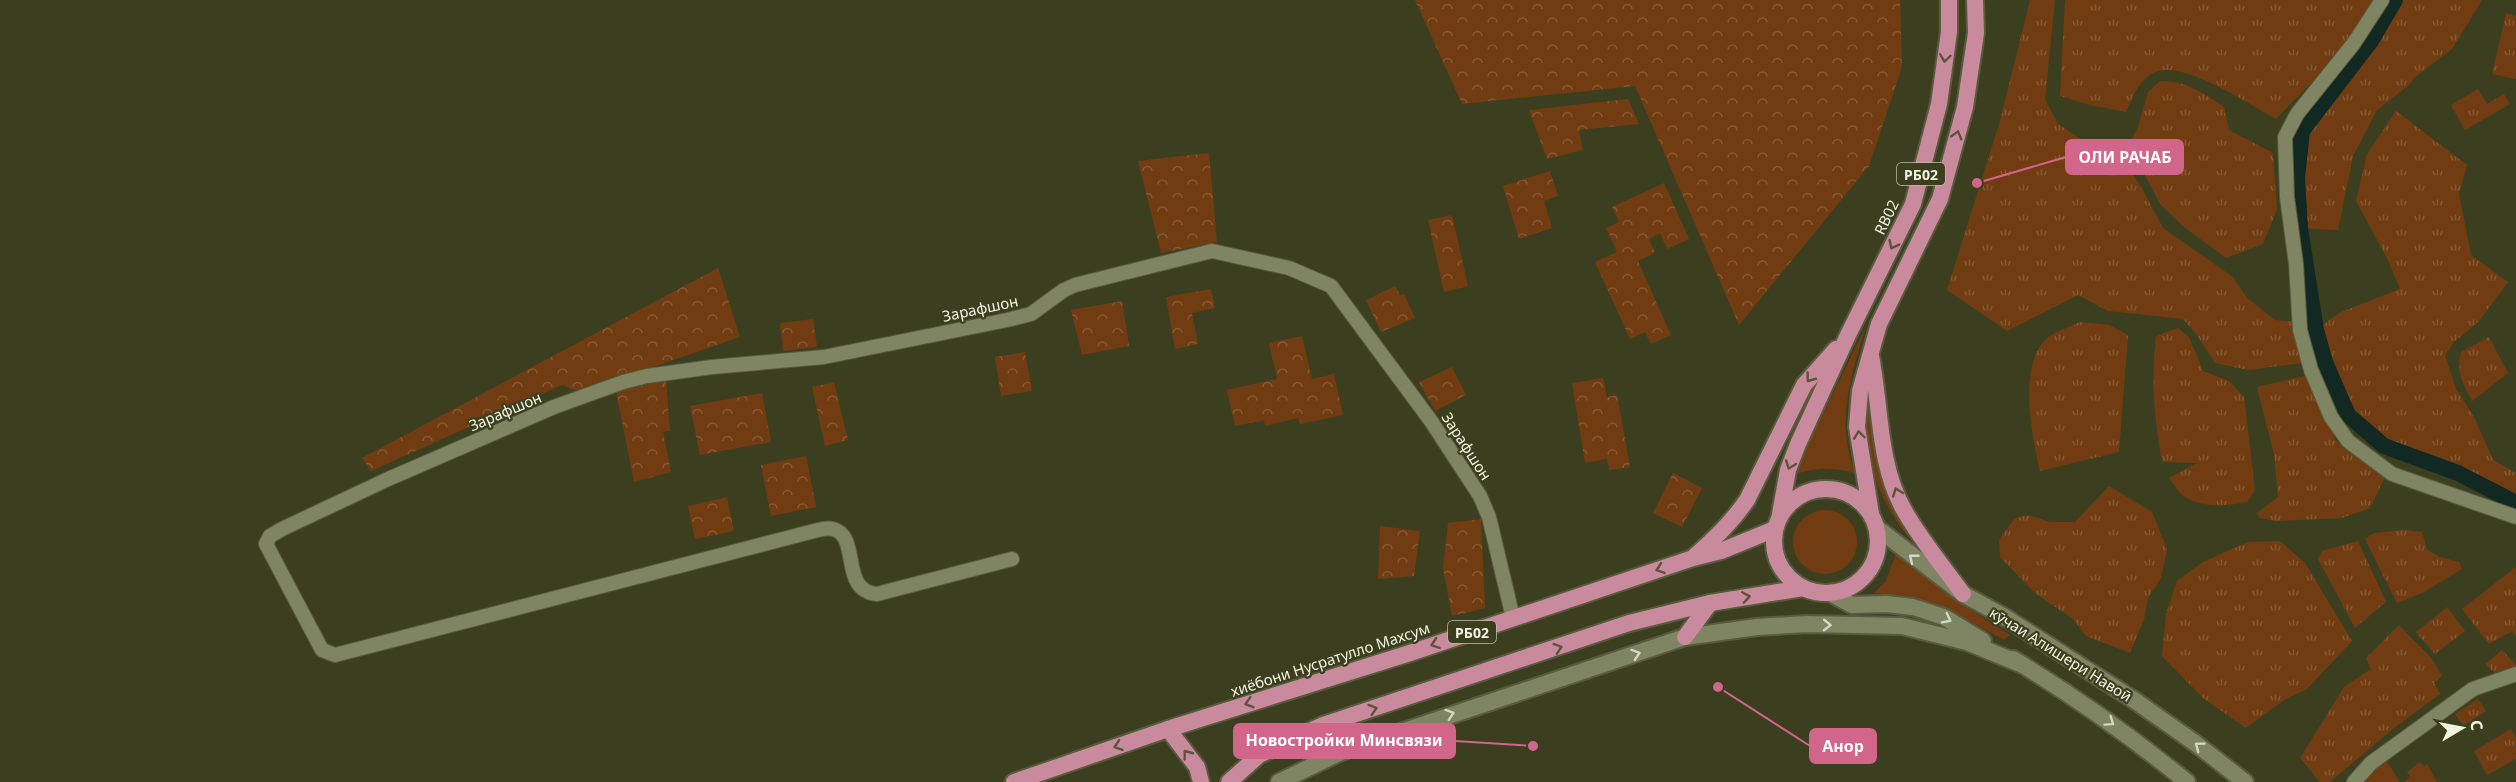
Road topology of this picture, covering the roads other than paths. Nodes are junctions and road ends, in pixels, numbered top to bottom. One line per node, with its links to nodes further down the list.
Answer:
1 (1948, 0): 4 (highway, RB02 / РБ02, one-way to 4)
2 (1975, 0): 5 (highway, РБ02, one-way to 2)
3 (2382, 0): 6 (street)
4 (1848, 335): 7 (highway, РБ02, one-way to 7); 9 (highway, one-way to 9)
5 (1870, 351): 8 (highway, РБ02, one-way to 5); 13 (highway, one-way to 5)
6 (2516, 517)
7 (1778, 521): 8 (highway, РБ02); 9 (highway, хиёбони Нусратулло Махсум / РБ02); 11 (highway, РБ02)
8 (1874, 521): 12 (highway, РБ02); 13 (street, кӯчаи Алишери Навоӣ, one-way to 8)
9 (1693, 558): 15 (highway, хиёбони Нусратулло Махсум / РБ02, one-way to 15)
10 (1012, 559): 15 (street, Зарафшон)
11 (1803, 588): 12 (highway); 14 (highway, one-way to 11)
12 (1830, 593): 17 (street, кӯчаи Алишери Навоӣ, one-way to 17)
13 (1963, 594): 25 (street, кӯчаи Алишери Навоӣ, one-way to 13)
14 (1710, 603): 16 (highway); 22 (highway, one-way to 14)
15 (1513, 618): 19 (highway, хиёбони Нусратулло Махсум / РБ02, one-way to 19)
16 (1685, 637): 17 (street, one-way to 17); 23 (street, one-way to 16)
17 (2023, 665): 24 (street, кӯчаи Алишери Навоӣ, one-way to 24)
18 (2516, 674): 26 (street)
19 (1168, 729): 20 (highway, хиёбони Нусратулло Махсум, one-way to 20); 21 (highway, one-way to 19)
20 (1014, 782)
21 (1201, 782)
22 (1229, 782)
23 (1279, 782)
24 (2187, 782)
25 (2245, 782)
26 (2354, 782)

